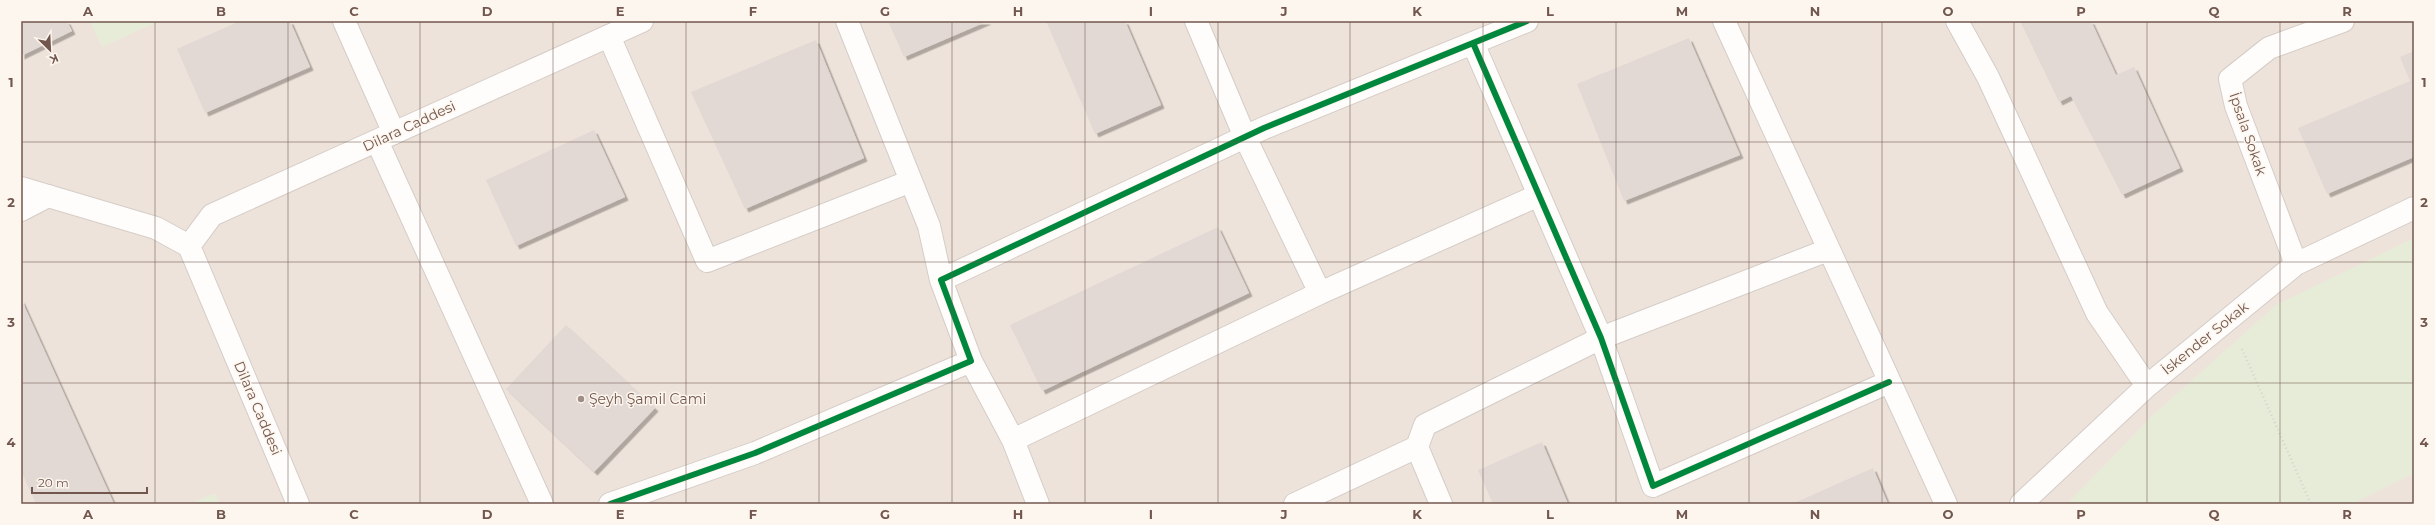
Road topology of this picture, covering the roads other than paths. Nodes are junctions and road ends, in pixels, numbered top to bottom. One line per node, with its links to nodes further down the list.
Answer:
1 (344, 21): 11 (street)
2 (642, 21): 9 (street, Dilara Caddesi)
3 (847, 21): 13 (street)
4 (1196, 21): 12 (street)
5 (1526, 21): 10 (street)
6 (1724, 21): 20 (street)
7 (1957, 21): 27 (street)
8 (2342, 21): 21 (street, İpsala Sokak)
9 (609, 36): 11 (street, Dilara Caddesi); 13 (street)
10 (1474, 43): 12 (street); 15 (street)
11 (386, 137): 19 (street, Dilara Caddesi); 32 (street)
12 (1245, 137): 22 (street); 23 (street)
13 (911, 181): 22 (street)
14 (21, 188): 16 (street)
15 (1539, 195): 23 (street); 24 (street)
16 (48, 196): 18 (street); 19 (street)
17 (2414, 208): 21 (street, İskender Sokak)
18 (21, 210)
19 (189, 246): 31 (street, Dilara Caddesi)
20 (1828, 250): 24 (street); 26 (street)
21 (2296, 264): 27 (street, İskender Sokak)
22 (941, 280): 25 (street)
23 (1320, 293): 28 (street)
24 (1601, 338): 26 (street); 29 (street)
25 (971, 361): 28 (street); 30 (street)
26 (1888, 382): 37 (street)
27 (2147, 386): 38 (street, İskender Sokak)
28 (1013, 440): 34 (street)
29 (1417, 447): 35 (street); 36 (street)
30 (635, 500): 33 (street)
31 (298, 504)
32 (542, 504)
33 (610, 504)
34 (1038, 504)
35 (1295, 504)
36 (1441, 504)
37 (1946, 504)
38 (2021, 504)

